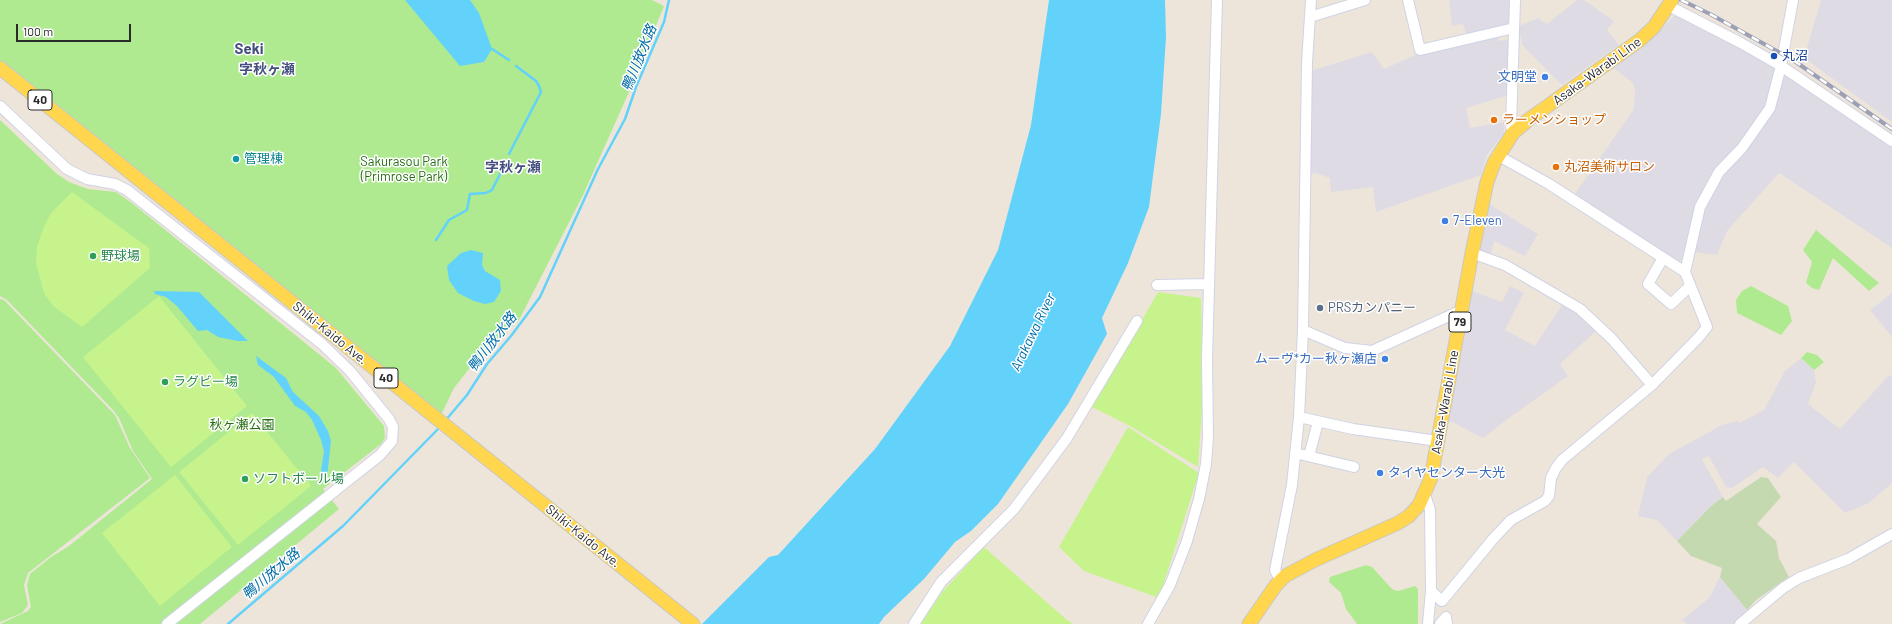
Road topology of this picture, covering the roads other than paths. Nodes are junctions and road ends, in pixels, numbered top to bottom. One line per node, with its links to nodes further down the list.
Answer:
1 (1217, 0): 19 (street)
2 (1311, 0): 8 (street)
3 (1365, 0): 8 (street)
4 (1408, 0): 9 (street)
5 (1515, 0): 9 (street)
6 (1792, 0): 10 (street)
7 (1670, 3): 10 (street); 13 (main road, Asaka-Warabi Line / 79)
8 (1310, 17): 24 (street)
9 (1514, 28): 13 (street)
10 (1781, 66): 14 (street); 18 (street)
11 (0, 68): 39 (main road, Shiki-Kaido Ave. / 40)
12 (0, 106): 38 (street)
13 (1513, 133): 15 (main road, Asaka-Warabi Line / 79)
14 (1892, 141)
15 (1498, 155): 16 (main road, Asaka-Warabi Line / 79); 17 (street)
16 (1472, 253): 22 (main road, Asaka-Warabi Line / 79); 25 (street)
17 (1663, 258): 18 (street); 21 (street)
18 (1685, 272): 21 (street)
19 (1209, 284): 20 (street); 41 (street)
20 (1157, 285)
21 (1690, 286): 25 (street)
22 (1462, 310): 24 (street); 28 (main road, Asaka-Warabi Line / 79)
23 (1137, 321): 40 (street)
24 (1303, 330): 26 (street)
25 (1652, 385): 36 (street)
26 (1299, 417): 27 (street); 29 (street)
27 (1318, 422): 28 (street); 30 (street)
28 (1438, 441): 32 (main road, Asaka-Warabi Line / 79)
29 (1295, 453): 30 (street); 34 (street)
30 (1309, 456): 31 (street)
31 (1354, 466)
32 (1425, 495): 34 (main road, Asaka-Warabi Line / 79); 35 (street)
33 (1892, 534): 44 (street)
34 (1280, 580): 42 (main road, Asaka-Warabi Line / 79)
35 (1431, 591): 36 (street); 43 (street)
36 (1442, 601): 37 (street)
37 (1444, 622)
38 (167, 624)
39 (693, 624)
40 (914, 624)
41 (1148, 624)
42 (1249, 624)
43 (1428, 624)
44 (1740, 624)

